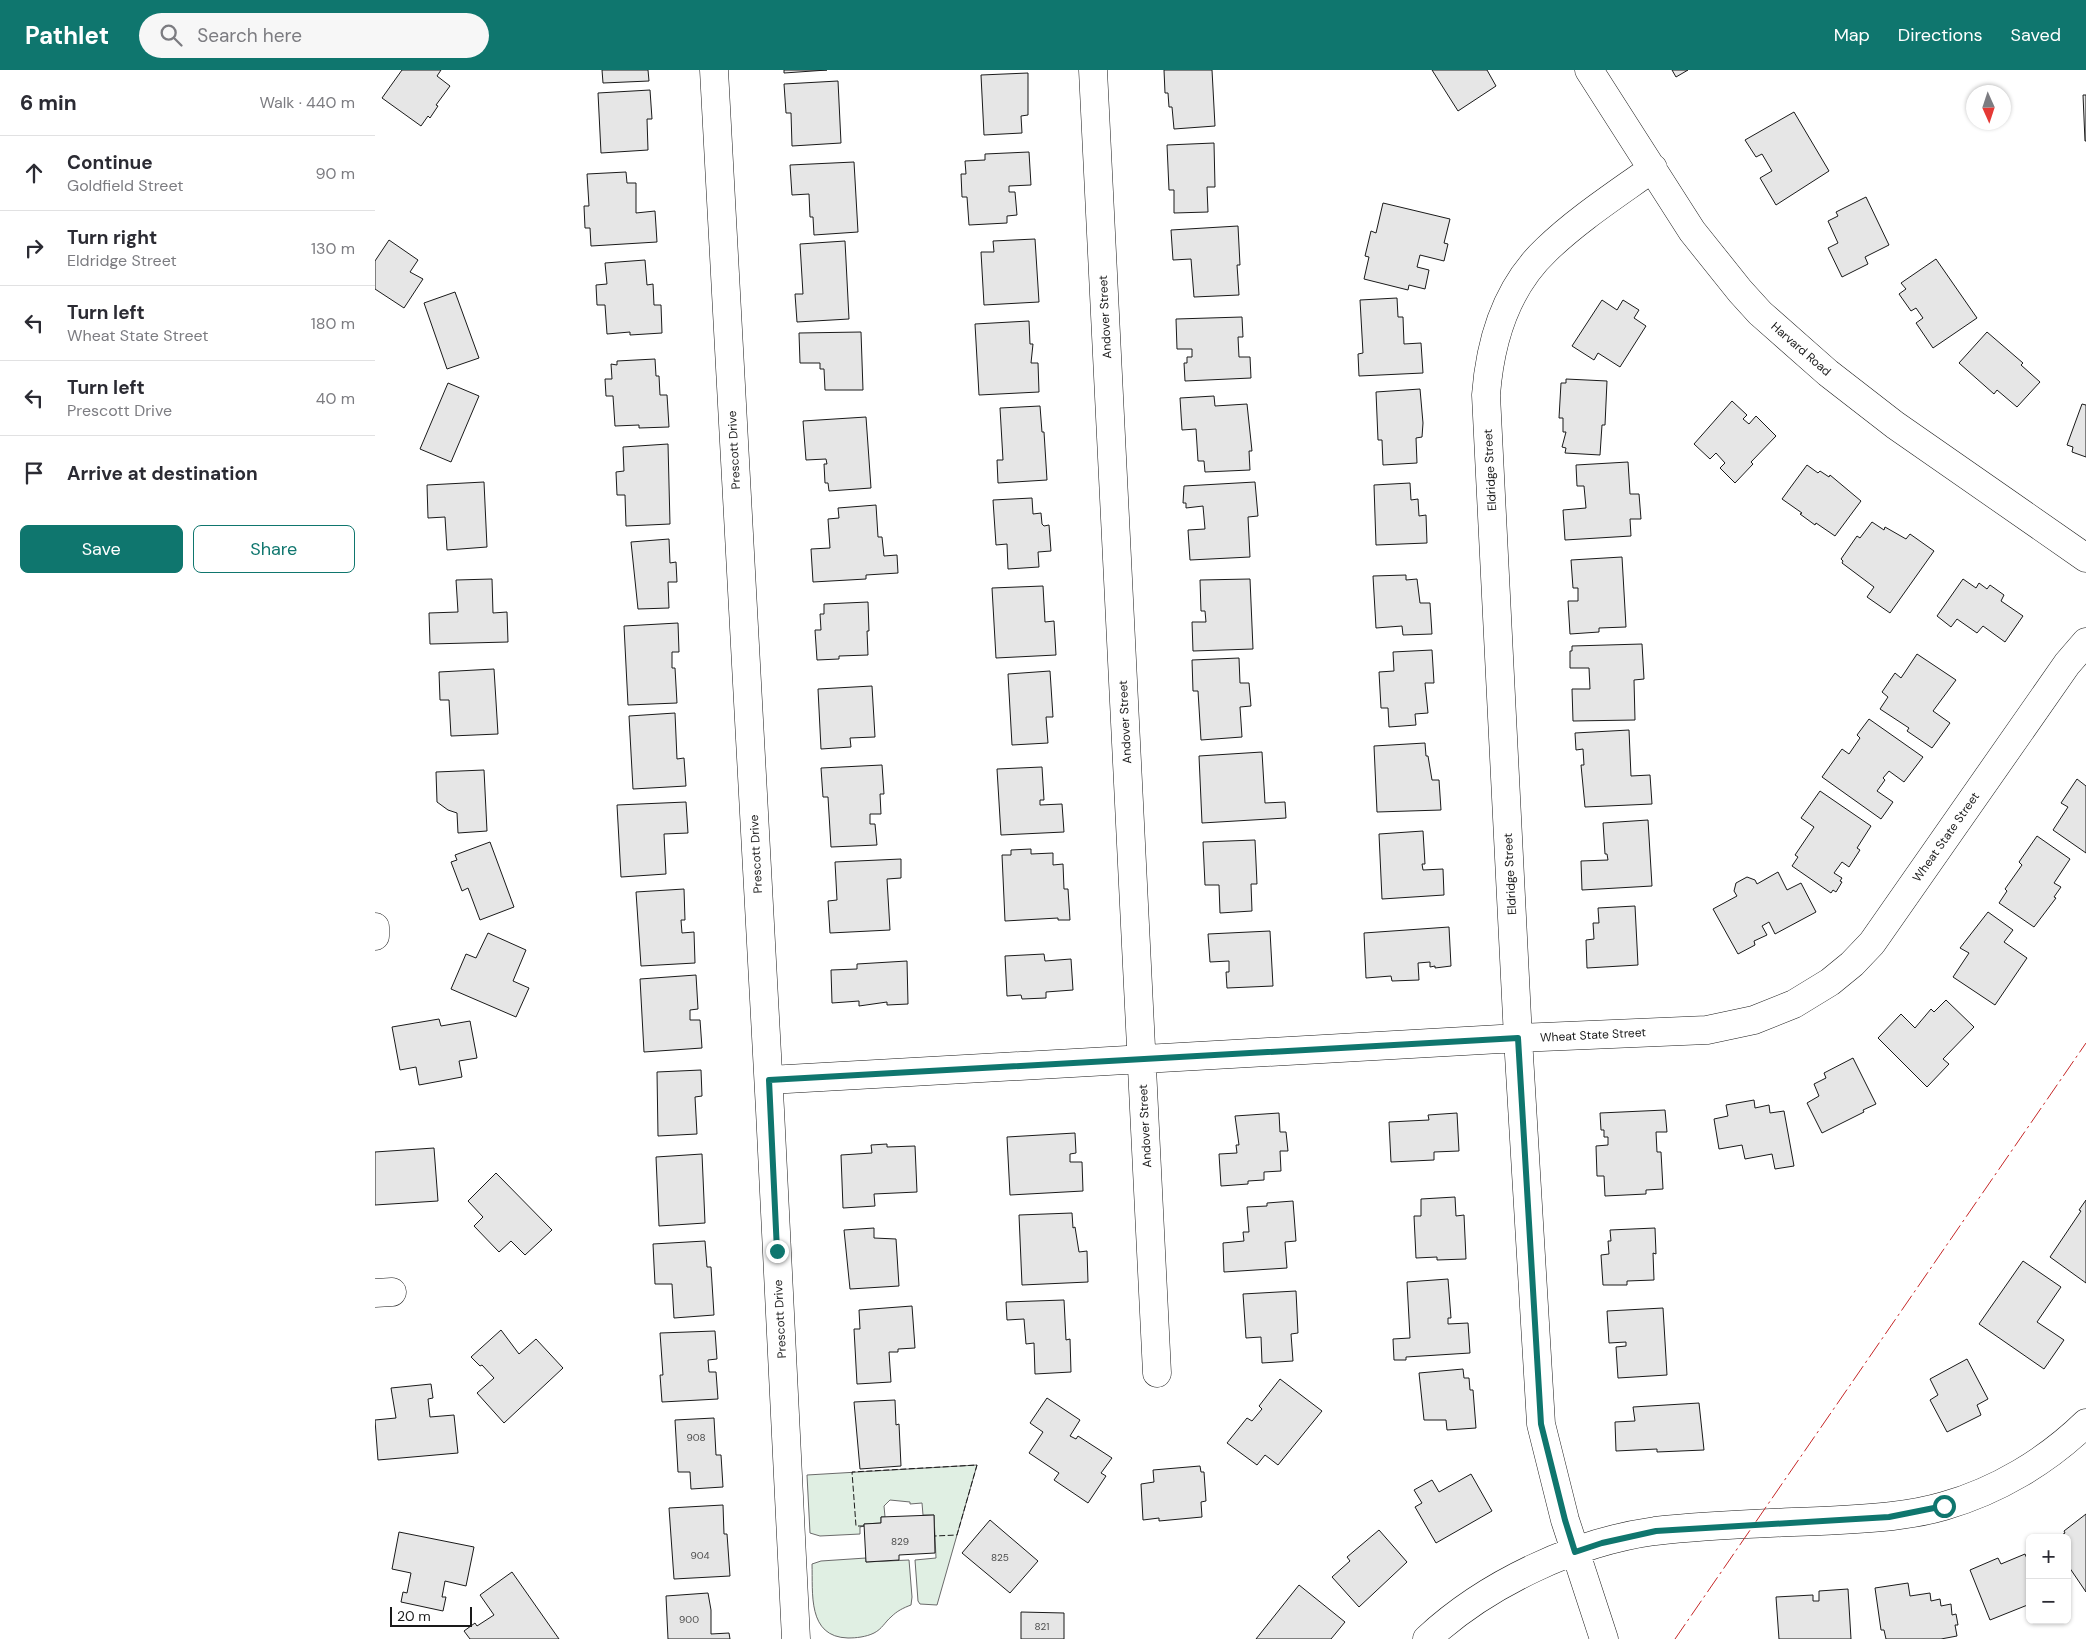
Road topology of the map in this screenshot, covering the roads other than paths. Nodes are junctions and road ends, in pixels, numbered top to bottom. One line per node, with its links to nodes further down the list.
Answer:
1 (714, 70): 11 (street, Prescott Drive)
2 (1093, 70): 10 (street, Andover Street)
3 (1589, 70): 4 (street, Harvard Road)
4 (1653, 168): 5 (street, Harvard Road); 9 (street, Eldridge Street)
5 (2086, 558)
6 (2086, 642): 9 (street, Wheat State Street)
7 (375, 927): 8 (street)
8 (375, 936)
9 (1518, 1038): 10 (street, Wheat State Street); 14 (street, Eldridge Street)
10 (1141, 1060): 11 (street, Wheat State Street); 12 (street, Andover Street)
11 (769, 1080): 15 (street, Prescott Drive)
12 (1157, 1373)
13 (2086, 1423): 14 (street)
14 (1575, 1552): 16 (street); 17 (street, Eldridge Street)
15 (796, 1639)
16 (1427, 1639)
17 (1604, 1639)

